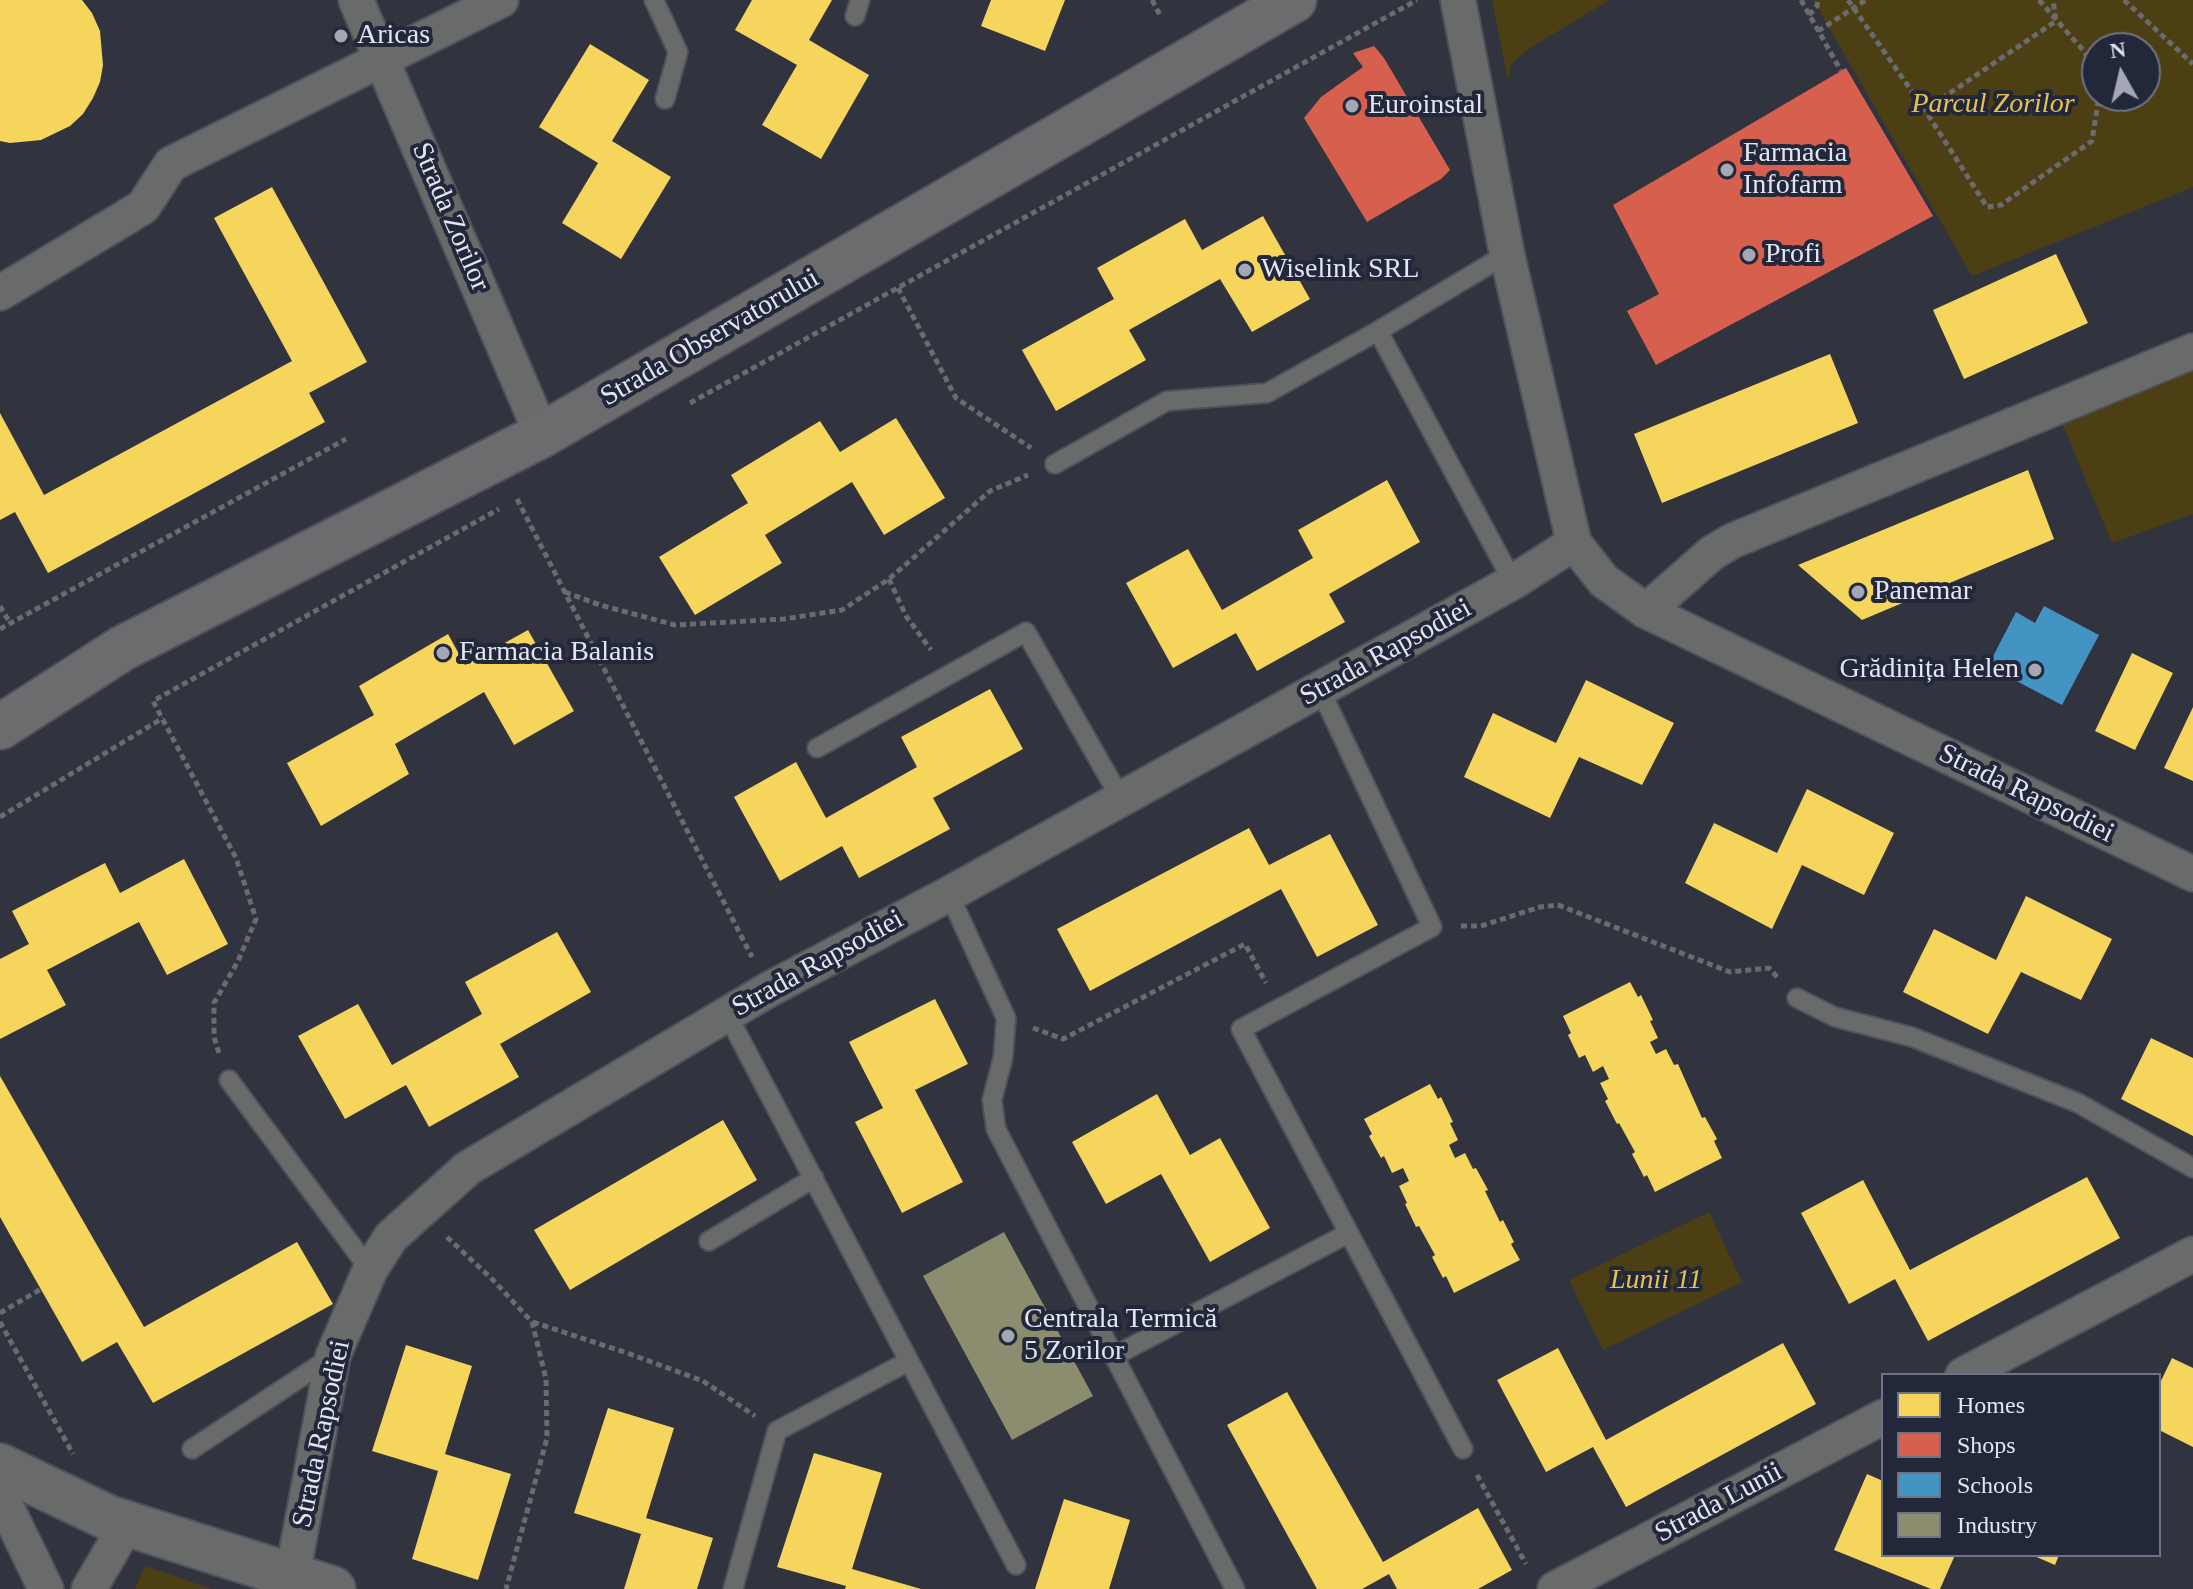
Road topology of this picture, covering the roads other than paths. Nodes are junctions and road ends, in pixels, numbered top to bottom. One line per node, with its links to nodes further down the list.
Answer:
1 (356, 0): 6 (street, Strada Zorilor)
2 (501, 0): 6 (street)
3 (654, 0): 7 (lane)
4 (1294, 0): 12 (main road, Strada Observatorului)
5 (1458, 0): 8 (street, Strada Rapsodiei)
6 (382, 59): 9 (street); 12 (street, Strada Zorilor)
7 (665, 99)
8 (1507, 254): 10 (lane); 14 (street, Strada Rapsodiei)
9 (0, 293)
10 (1378, 331): 13 (lane); 15 (lane)
11 (2193, 351): 16 (street)
12 (542, 435): 17 (main road, Strada Observatorului)
13 (1055, 464)
14 (1574, 543): 15 (street, Strada Rapsodiei); 16 (street, Strada Rapsodiei)
15 (1513, 582): 18 (street, Strada Rapsodiei)
16 (1646, 611): 23 (street, Strada Rapsodiei)
17 (114, 654): 19 (main road, Strada Observatorului); 20 (main road, Strada Observatorului)
18 (1320, 689): 22 (street, Strada Rapsodiei); 30 (lane)
19 (0, 696)
20 (0, 727)
21 (817, 748): 22 (lane)
22 (1121, 799): 24 (street, Strada Rapsodiei)
23 (2193, 874)
24 (949, 894): 26 (street, Strada Rapsodiei); 35 (lane)
25 (1797, 998): 28 (lane)
26 (727, 1014): 29 (lane); 33 (street, Strada Rapsodiei)
27 (229, 1080): 33 (lane)
28 (2193, 1168)
29 (814, 1178): 31 (lane); 36 (lane)
30 (1349, 1233): 35 (lane); 40 (lane)
31 (709, 1241)
32 (2193, 1254): 37 (street)
33 (370, 1270): 34 (street, Strada Rapsodiei)
34 (333, 1356): 39 (lane); 45 (street, Strada Rapsodiei)
35 (1114, 1356): 51 (lane)
36 (909, 1361): 44 (lane); 50 (lane)
37 (1967, 1373)
38 (1881, 1418): 46 (street, Strada Lunii)
39 (192, 1449)
40 (1463, 1449)
41 (0, 1466): 43 (street)
42 (0, 1494): 47 (street)
43 (118, 1521): 45 (street); 48 (street)
44 (1016, 1565)
45 (292, 1577): 49 (street)
46 (1543, 1582)
47 (46, 1589)
48 (89, 1589)
49 (333, 1589)
50 (733, 1589)
51 (1235, 1589)

